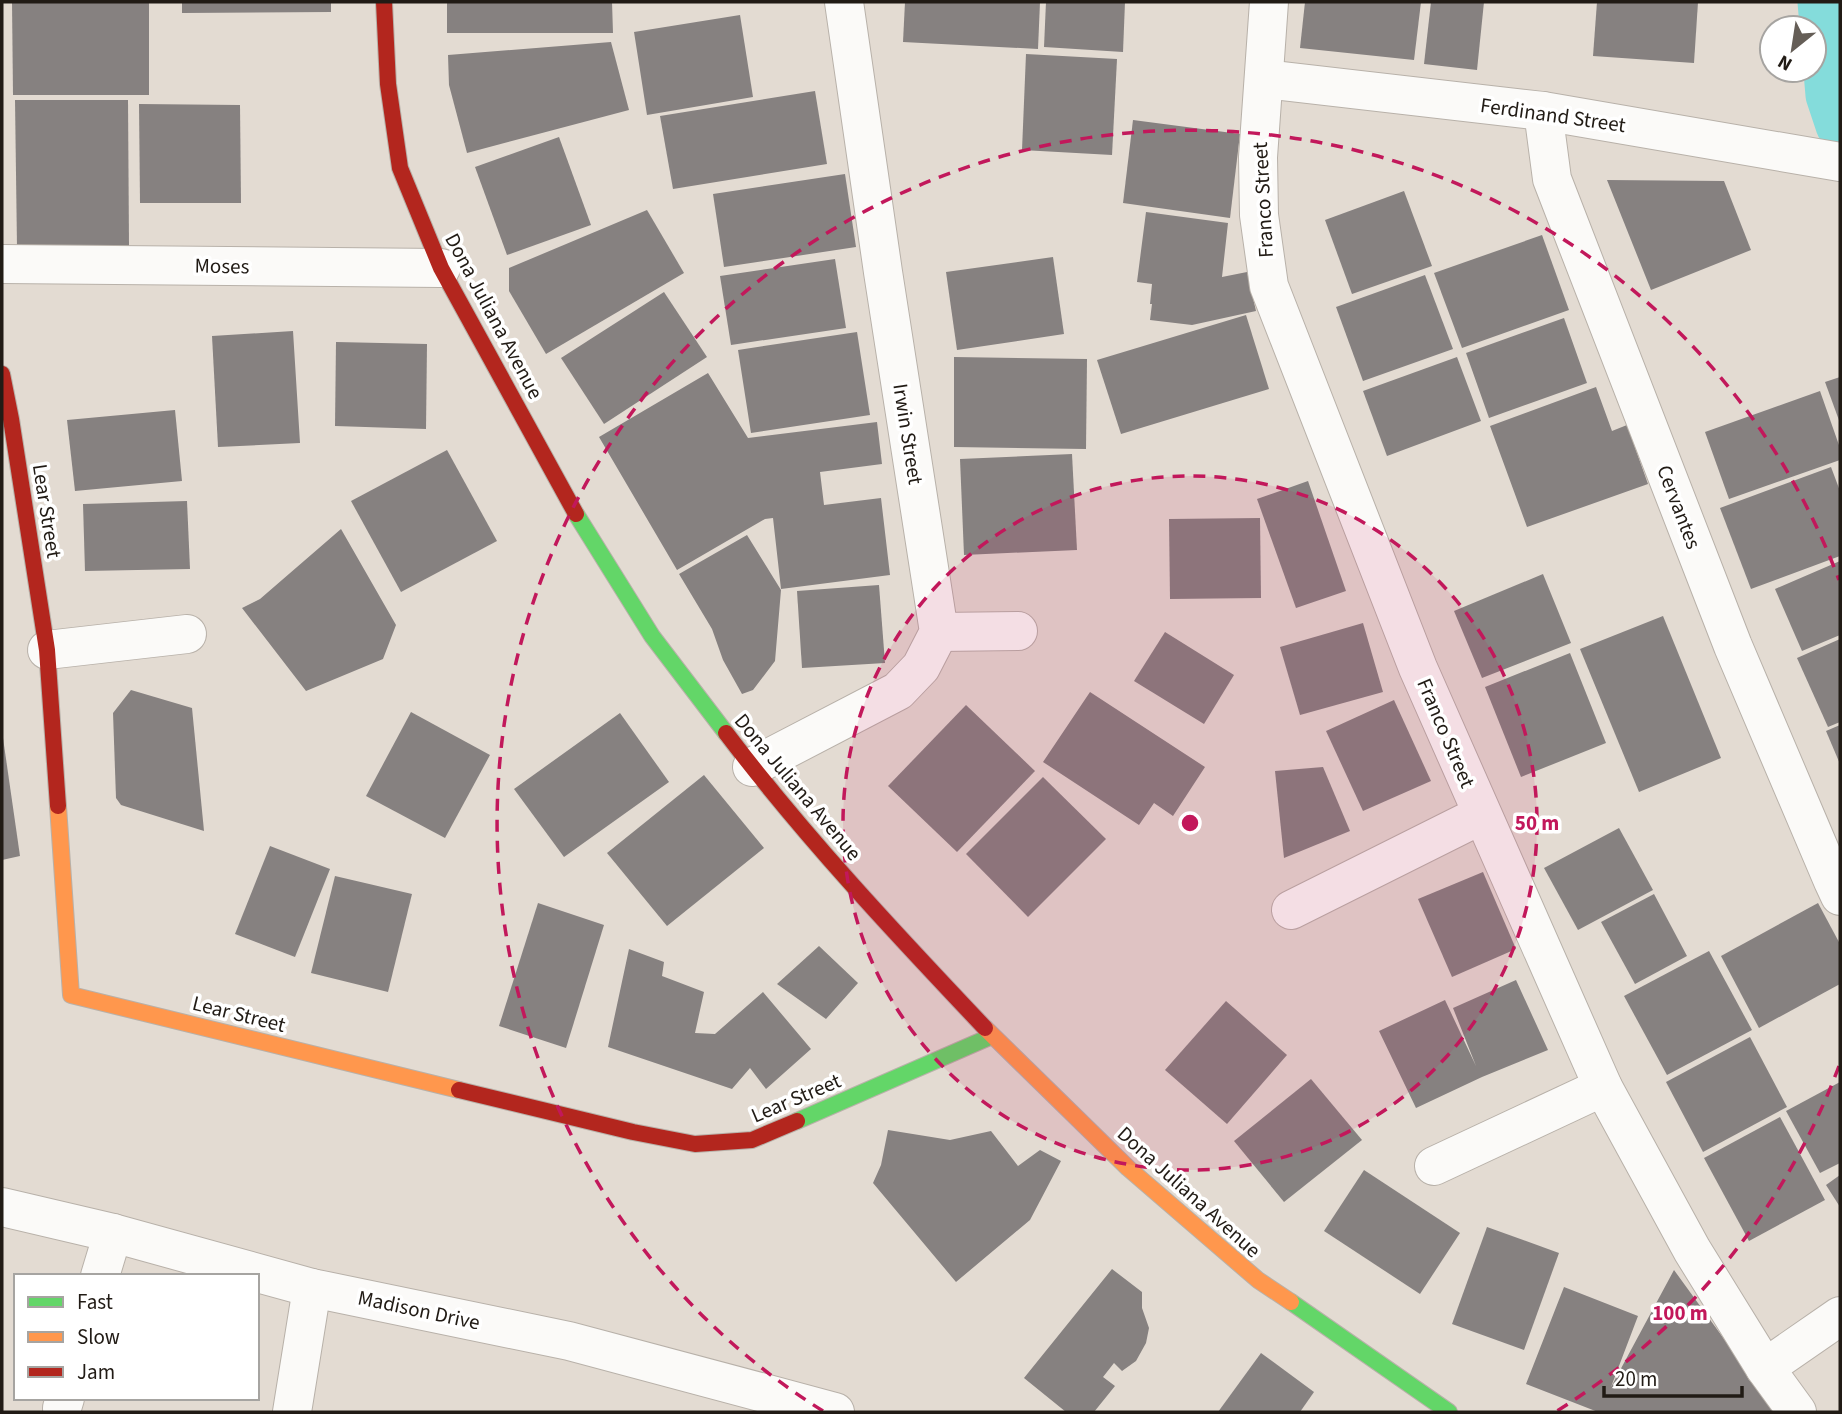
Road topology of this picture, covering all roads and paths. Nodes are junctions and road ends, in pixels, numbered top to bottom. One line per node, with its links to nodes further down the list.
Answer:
1 (384, 2): 8 (street, Dona Juliana Avenue)
2 (844, 2): 11 (street, Irwin Street)
3 (1269, 2): 4 (street, Franco Street)
4 (1264, 79): 5 (street, Ferdinand Street); 15 (street, Franco Street)
5 (1543, 111): 6 (street, Ferdinand Street); 16 (street, Cervantes)
6 (1840, 162)
7 (2, 264): 8 (street, Moses)
8 (441, 268): 14 (street, Dona Juliana Avenue)
9 (2, 374): 13 (street, Lear Street)
10 (1018, 631): 11 (street)
11 (939, 632): 14 (street)
12 (187, 634): 13 (street)
13 (47, 650): 18 (street, Lear Street)
14 (752, 767): 18 (street, Dona Juliana Avenue)
15 (1481, 815): 17 (street); 19 (street, Franco Street)
16 (1840, 896)
17 (1291, 910)
18 (992, 1036): 29 (street, Dona Juliana Avenue)
19 (1603, 1087): 20 (street); 26 (street, Franco Street)
20 (1434, 1166)
21 (2, 1208): 22 (street, Madison Drive)
22 (113, 1233): 23 (street); 24 (street, Madison Drive)
23 (101, 1274)
24 (312, 1288): 27 (street); 28 (street, Madison Drive)
25 (1840, 1316): 26 (street)
26 (1765, 1368): 30 (street, Franco Street)
27 (292, 1412)
28 (835, 1412)
29 (1449, 1412)
30 (1797, 1412)

